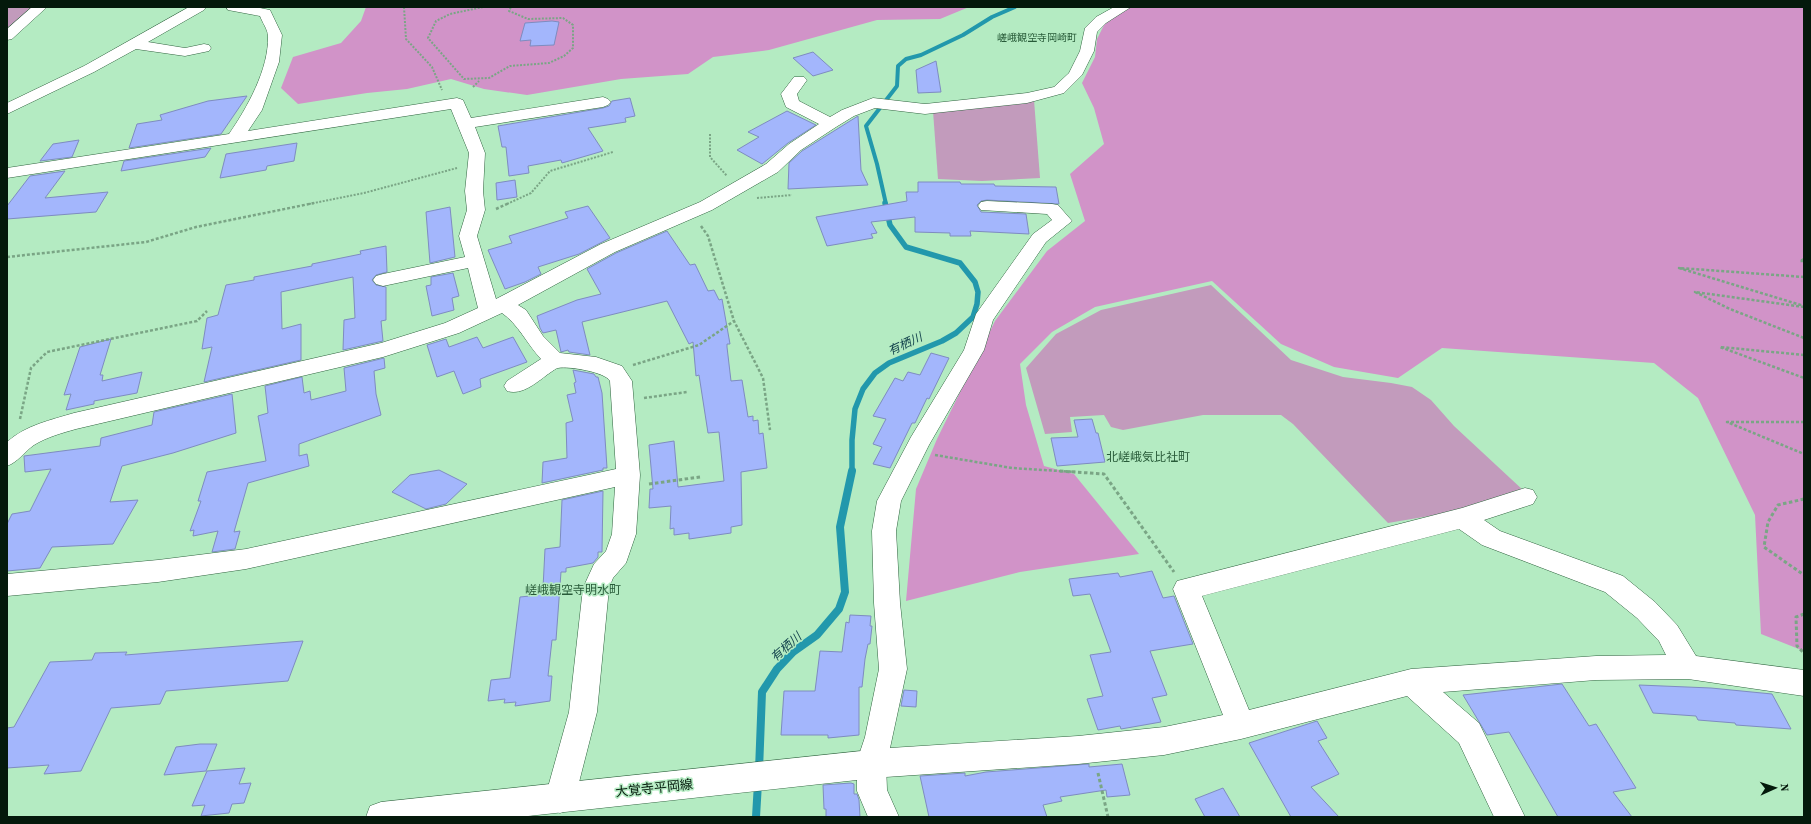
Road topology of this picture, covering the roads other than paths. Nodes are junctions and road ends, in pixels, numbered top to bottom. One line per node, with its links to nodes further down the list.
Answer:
1 (40, 7): 5 (street)
2 (199, 7): 6 (street)
3 (232, 7): 13 (street)
4 (1124, 7): 12 (street)
5 (7, 36)
6 (134, 44): 7 (street); 10 (street)
7 (204, 48)
8 (799, 80): 12 (street)
9 (603, 102): 11 (street)
10 (7, 109)
11 (466, 124): 13 (street); 16 (street)
12 (830, 124): 18 (street)
13 (235, 138): 14 (street)
14 (7, 173)
15 (987, 206): 30 (street)
16 (476, 261): 17 (street); 18 (street)
17 (383, 280)
18 (496, 307): 19 (street); 21 (street)
19 (554, 360): 20 (street); 22 (street)
20 (515, 386)
21 (11, 451)
22 (628, 482): 25 (street); 31 (street)
23 (1525, 497): 24 (street)
24 (1462, 518): 26 (street); 29 (street)
25 (7, 585)
26 (1688, 667): 27 (street, 大覚寺平岡線); 28 (street, 大覚寺平岡線)
27 (1411, 682): 29 (street, 大覚寺平岡線); 34 (street)
28 (1804, 683)
29 (1241, 725): 30 (street, 大覚寺平岡線)
30 (871, 764): 31 (street, 大覚寺平岡線); 33 (street)
31 (560, 798): 32 (street, 大覚寺平岡線)
32 (381, 817)
33 (884, 817)
34 (1510, 817)

